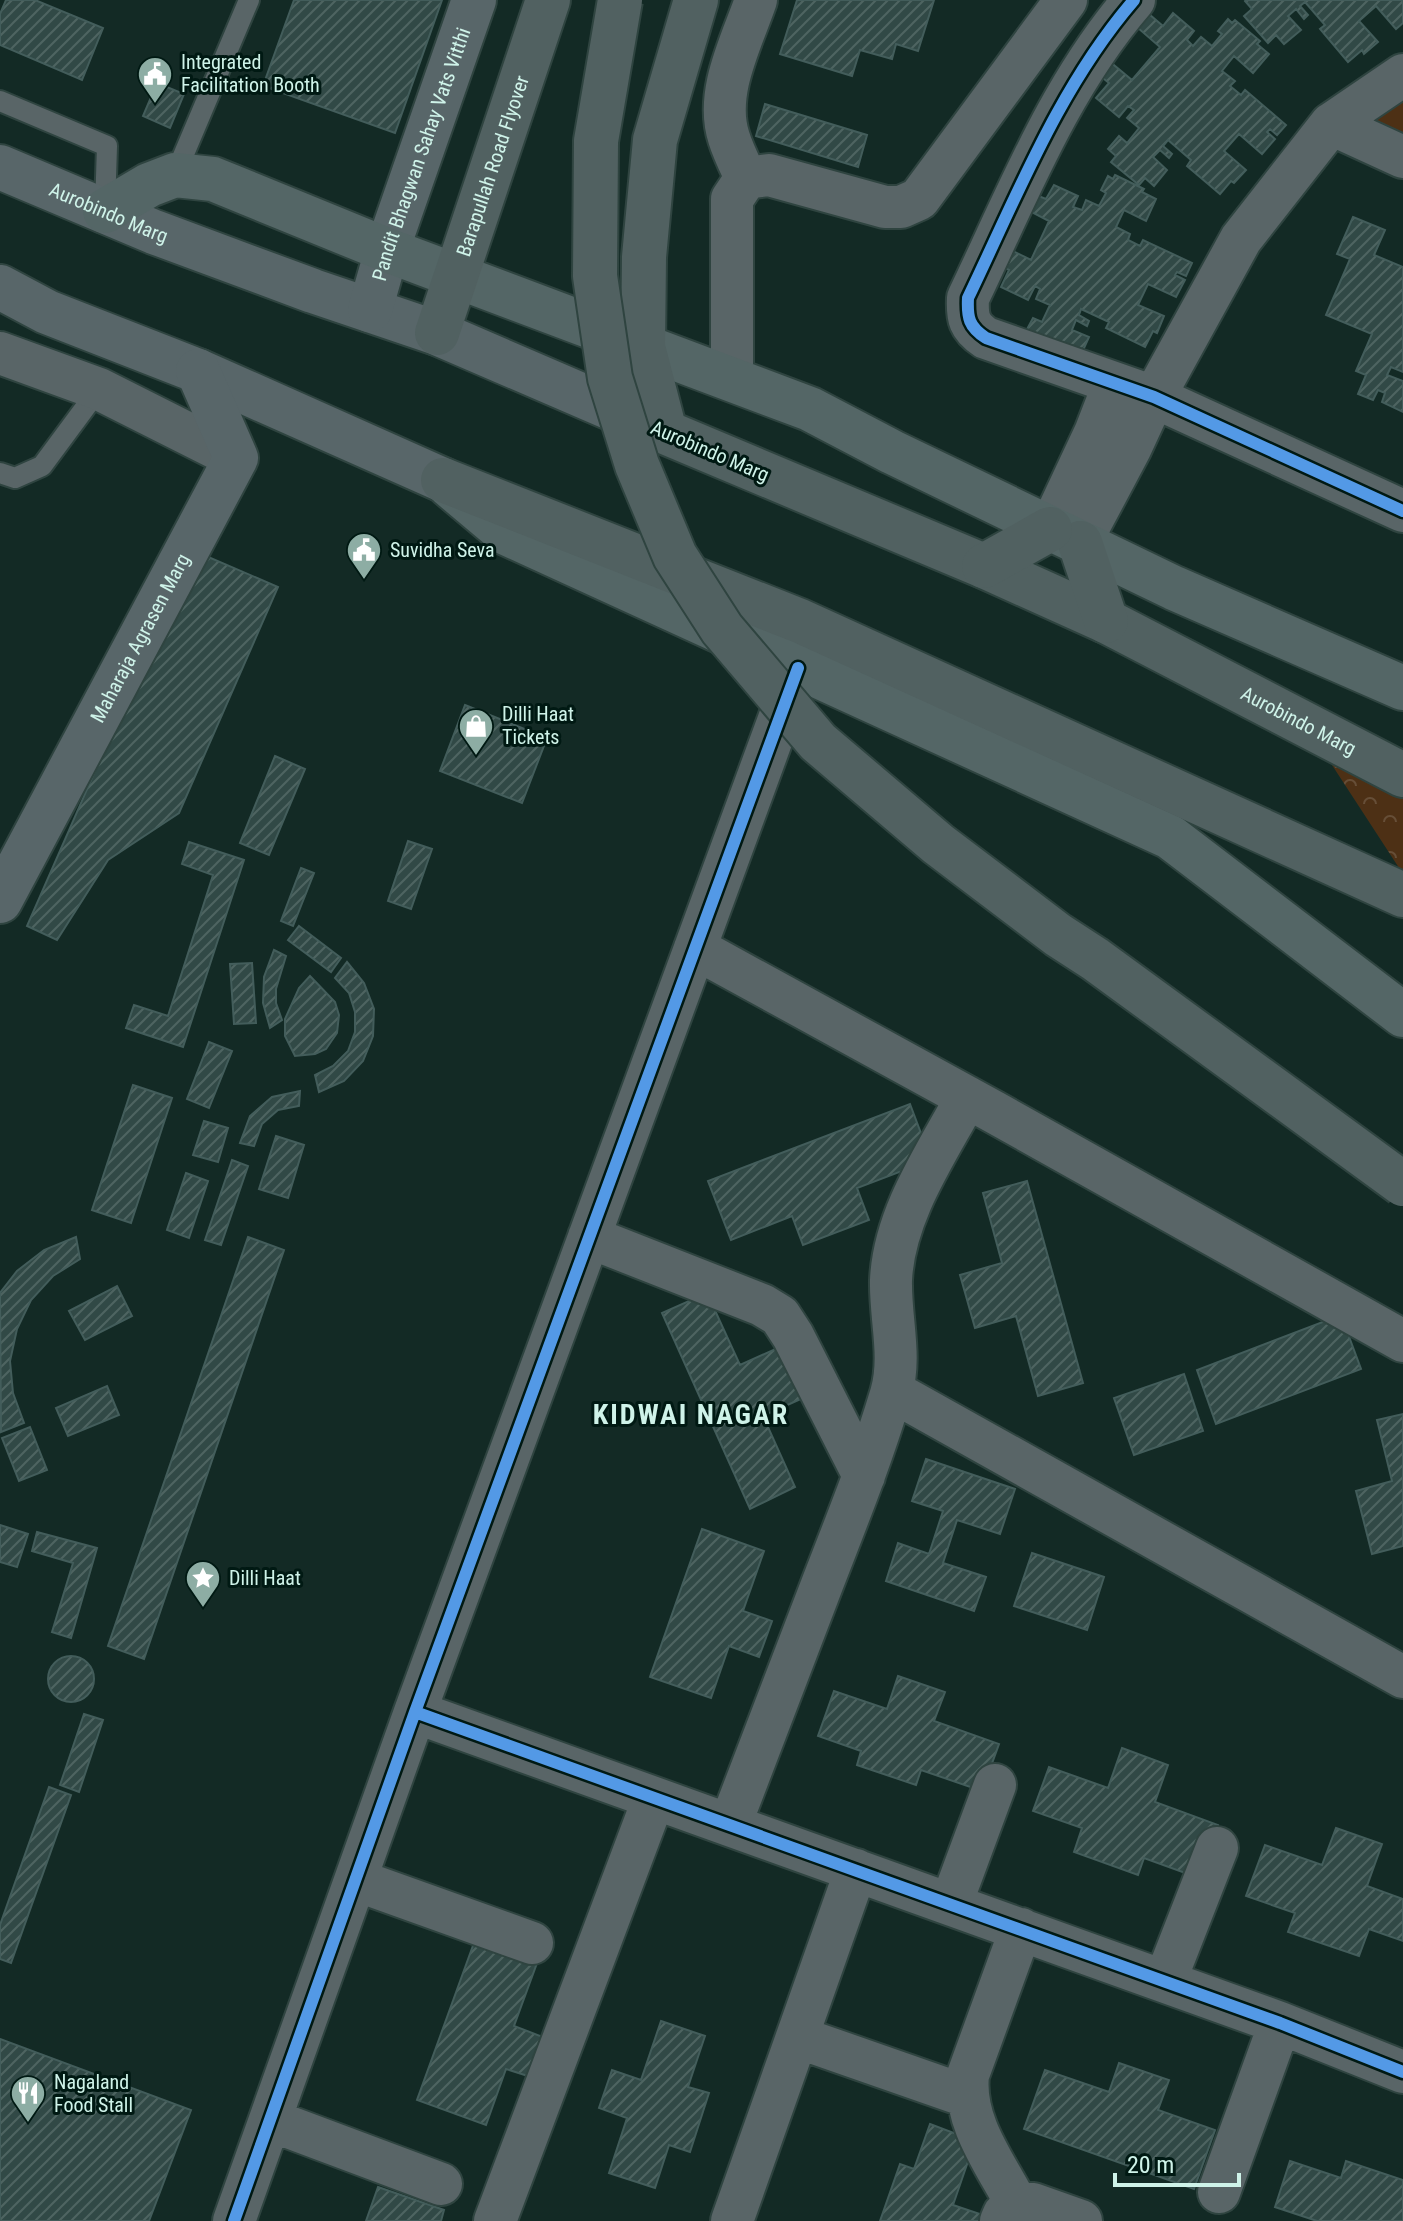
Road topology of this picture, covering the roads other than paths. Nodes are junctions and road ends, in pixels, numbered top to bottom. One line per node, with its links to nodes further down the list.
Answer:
1 (249, 0): 14 (lane)
2 (474, 0): 17 (main road, Pandit Bhagwan Sahay Vats Vitthi)
3 (548, 0): 18 (highway, Barapullah Road Flyover)
4 (620, 0): 46 (highway, bridge)
5 (696, 0): 22 (highway)
6 (756, 0): 15 (street)
7 (1066, 0): 15 (street)
8 (1134, 0): 26 (street)
9 (1403, 75): 11 (street)
10 (0, 101): 16 (lane)
11 (1331, 124): 12 (street); 28 (street)
12 (1403, 157)
13 (0, 167): 16 (main road, Aurobindo Marg)
14 (175, 175): 16 (main road); 17 (main road)
15 (746, 178): 25 (street)
16 (105, 211): 20 (main road, Aurobindo Marg)
17 (387, 250): 18 (main road); 20 (main road, Pandit Bhagwan Sahay Vats Vitthi)
18 (456, 276): 21 (highway, Barapullah Road Flyover); 22 (main road)
19 (0, 287): 24 (main road)
20 (370, 310): 21 (main road, Aurobindo Marg)
21 (437, 333): 29 (main road, Aurobindo Marg)
22 (643, 347): 25 (main road); 29 (highway)
23 (0, 353): 27 (street)
24 (198, 371): 30 (main road); 32 (main road)
25 (732, 380): 34 (main road)
26 (1114, 384): 28 (street); 34 (street)
27 (99, 389): 30 (street); 31 (lane)
28 (1154, 397): 33 (street); 34 (street)
29 (665, 432): 35 (highway, Aurobindo Marg)
30 (236, 458): 41 (main road, Maharaja Agrasen Marg)
31 (0, 473)
32 (443, 480): 37 (main road); 40 (highway)
33 (1403, 511)
34 (1065, 536): 35 (highway); 36 (highway); 38 (main road)
35 (984, 566): 36 (highway, Aurobindo Marg)
36 (1106, 621): 39 (highway, Aurobindo Marg)
37 (798, 668): 43 (street); 44 (main road)
38 (1403, 688)
39 (1403, 775)
40 (1384, 886): 42 (main road)
41 (0, 901)
42 (1403, 907)
43 (695, 948): 45 (street); 47 (street)
44 (1403, 1015)
45 (967, 1097): 48 (street); 49 (street)
46 (1403, 1184)
47 (589, 1237): 50 (street); 52 (street)
48 (1403, 1341)
49 (892, 1391): 50 (street); 51 (street)
50 (864, 1476): 55 (street)
51 (1403, 1677)
52 (415, 1712): 54 (street); 58 (street)
53 (995, 1785): 59 (street)
54 (654, 1798): 55 (street); 72 (street)
55 (730, 1825): 57 (street)
56 (1217, 1848): 62 (street)
57 (856, 1870): 59 (street); 64 (street)
58 (356, 1880): 61 (street); 67 (street)
59 (951, 1904): 60 (street)
60 (1021, 1929): 62 (street); 66 (street)
61 (532, 1943)
62 (1165, 1981): 63 (street)
63 (1280, 2023): 65 (street); 69 (street)
64 (797, 2037): 66 (street); 73 (street)
65 (1402, 2067)
66 (966, 2096): 70 (street)
67 (270, 2120): 68 (street); 71 (street)
68 (441, 2184)
69 (1219, 2192)
70 (1008, 2212): 74 (street)
71 (234, 2221)
72 (495, 2221)
73 (732, 2221)
74 (1081, 2221)

